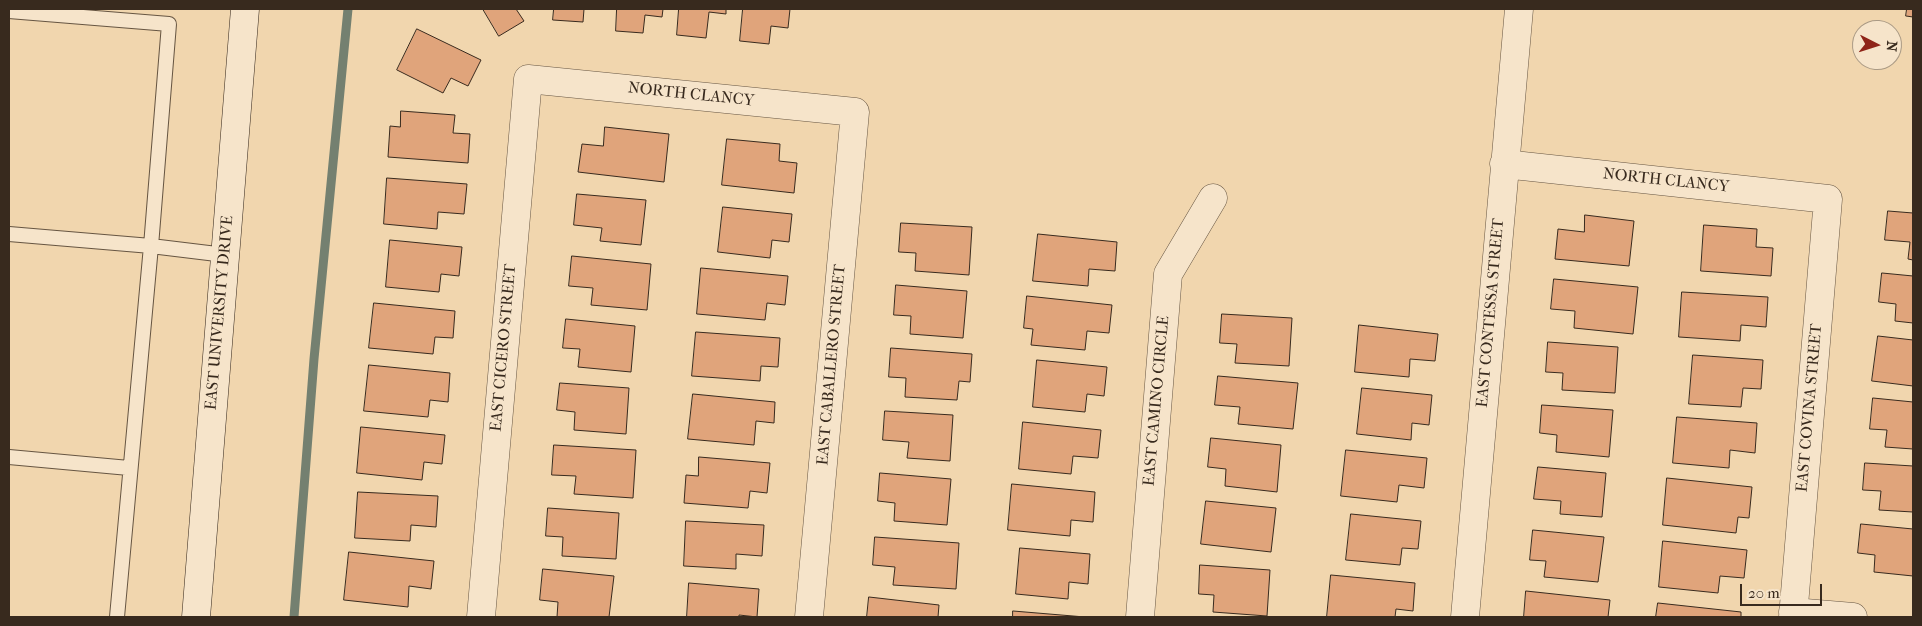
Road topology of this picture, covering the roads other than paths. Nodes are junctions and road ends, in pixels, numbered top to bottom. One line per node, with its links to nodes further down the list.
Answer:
1 (245, 9): 11 (street, EAST UNIVERSITY DRIVE)
2 (1518, 9): 6 (street, EAST CONTESSA STREET)
3 (9, 10): 10 (lane)
4 (528, 79): 5 (street, NORTH CLANCY); 17 (street, EAST CICERO STREET)
5 (854, 112): 18 (street, EAST CABALLERO STREET)
6 (1504, 164): 8 (street, NORTH CLANCY); 20 (street, EAST CONTESSA STREET)
7 (1213, 198): 19 (street, EAST CAMINO CIRCLE)
8 (1828, 198): 14 (street, EAST COVINA STREET)
9 (9, 234): 10 (lane)
10 (151, 246): 11 (lane); 13 (lane)
11 (225, 255): 16 (street, EAST UNIVERSITY DRIVE)
12 (9, 457): 13 (lane)
13 (130, 468): 15 (lane)
14 (1793, 615): 21 (street)
15 (117, 617)
16 (196, 617)
17 (481, 617)
18 (809, 617)
19 (1140, 617)
20 (1465, 617)
21 (1853, 617)

